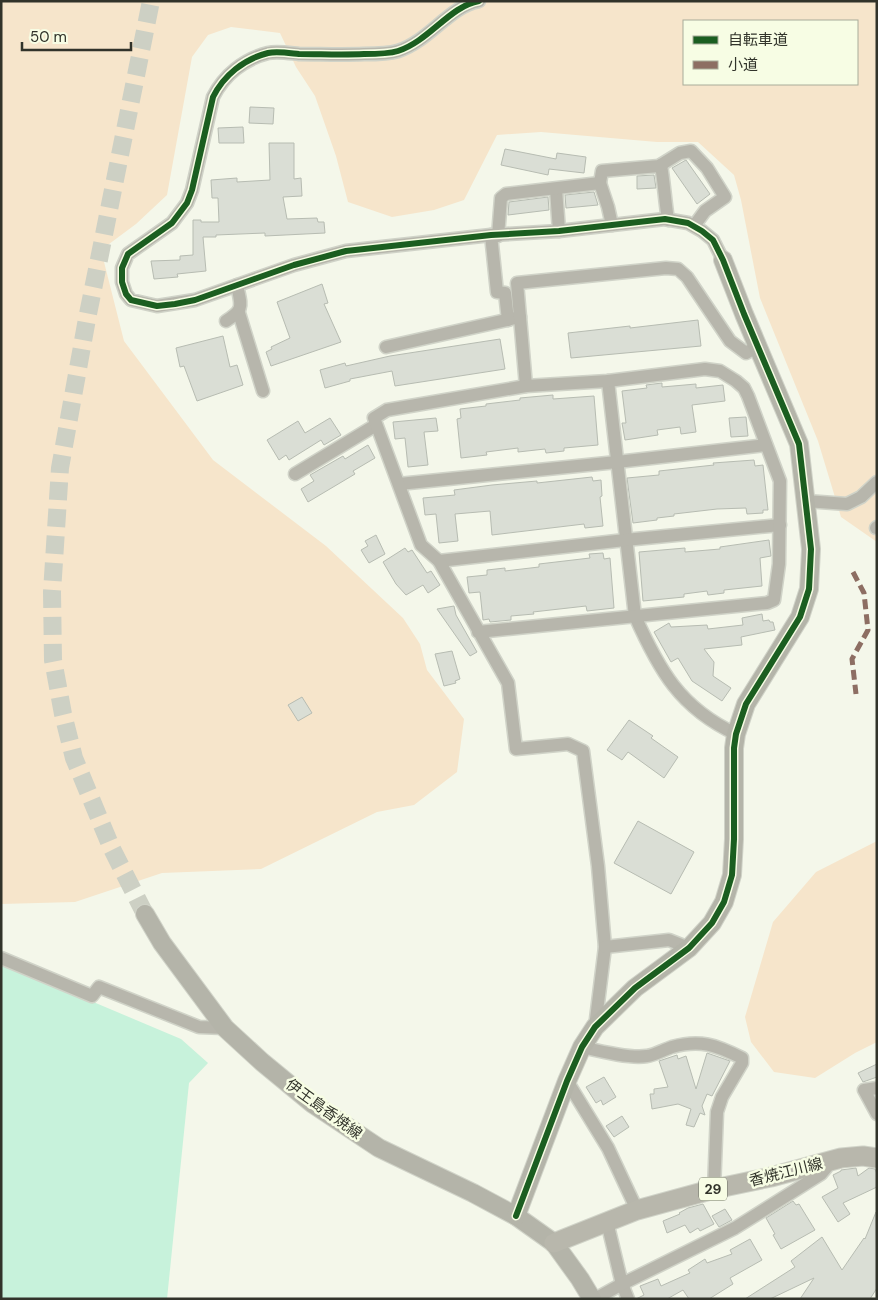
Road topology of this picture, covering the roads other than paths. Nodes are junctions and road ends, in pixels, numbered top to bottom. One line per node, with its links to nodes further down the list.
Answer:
1 (479, 1): 11 (street)
2 (661, 165): 3 (street); 5 (street); 7 (street)
3 (600, 183): 4 (street); 6 (street)
4 (556, 189): 8 (street); 9 (street)
5 (668, 220): 6 (street); 7 (street)
6 (612, 225): 8 (street)
7 (694, 226): 10 (street)
8 (559, 231): 9 (street)
9 (495, 235): 11 (street); 13 (street)
10 (724, 260): 15 (street)
11 (237, 286): 12 (street)
12 (239, 313): 14 (street); 19 (street)
13 (514, 318): 15 (street); 16 (street); 18 (street)
14 (226, 322)
15 (758, 346): 26 (street)
16 (386, 347)
17 (608, 381): 18 (street); 21 (street); 22 (street)
18 (526, 386): 20 (street)
19 (262, 391)
20 (376, 425): 23 (street); 25 (street)
21 (766, 445): 22 (street); 27 (street)
22 (617, 462): 25 (street); 28 (street)
23 (295, 474)
24 (877, 482): 26 (street)
25 (399, 484): 29 (street)
26 (806, 501): 32 (street)
27 (780, 525): 28 (street); 30 (street)
28 (625, 540): 29 (street); 30 (street)
29 (439, 561): 31 (street)
30 (635, 616): 31 (street); 32 (street)
31 (478, 632): 34 (street)
32 (736, 734): 35 (street)
33 (145, 914): 38 (street, 伊王島香焼線)
34 (605, 947): 35 (street); 37 (street)
35 (689, 948): 37 (street)
36 (1, 958): 38 (street)
37 (595, 1027): 39 (street)
38 (225, 1028): 47 (street, 伊王島香焼線)
39 (582, 1047): 40 (street); 45 (street)
40 (567, 1081): 46 (street); 47 (street)
41 (877, 1088): 42 (street)
42 (877, 1114)
43 (876, 1155): 44 (main road, 香焼江川線 / 29)
44 (828, 1161): 45 (main road, 香焼江川線 / 29); 50 (street)
45 (714, 1188): 46 (main road, 香焼江川線 / 29)
46 (637, 1210): 48 (main road, 香焼江川線 / 29)
47 (516, 1216): 49 (street, 伊王島香焼線)
48 (607, 1222): 49 (main road, 香焼江川線 / 29); 50 (street)
49 (554, 1243): 51 (street, 伊王島香焼線)
50 (622, 1284): 51 (street); 52 (street)
51 (594, 1299)
52 (628, 1299)

